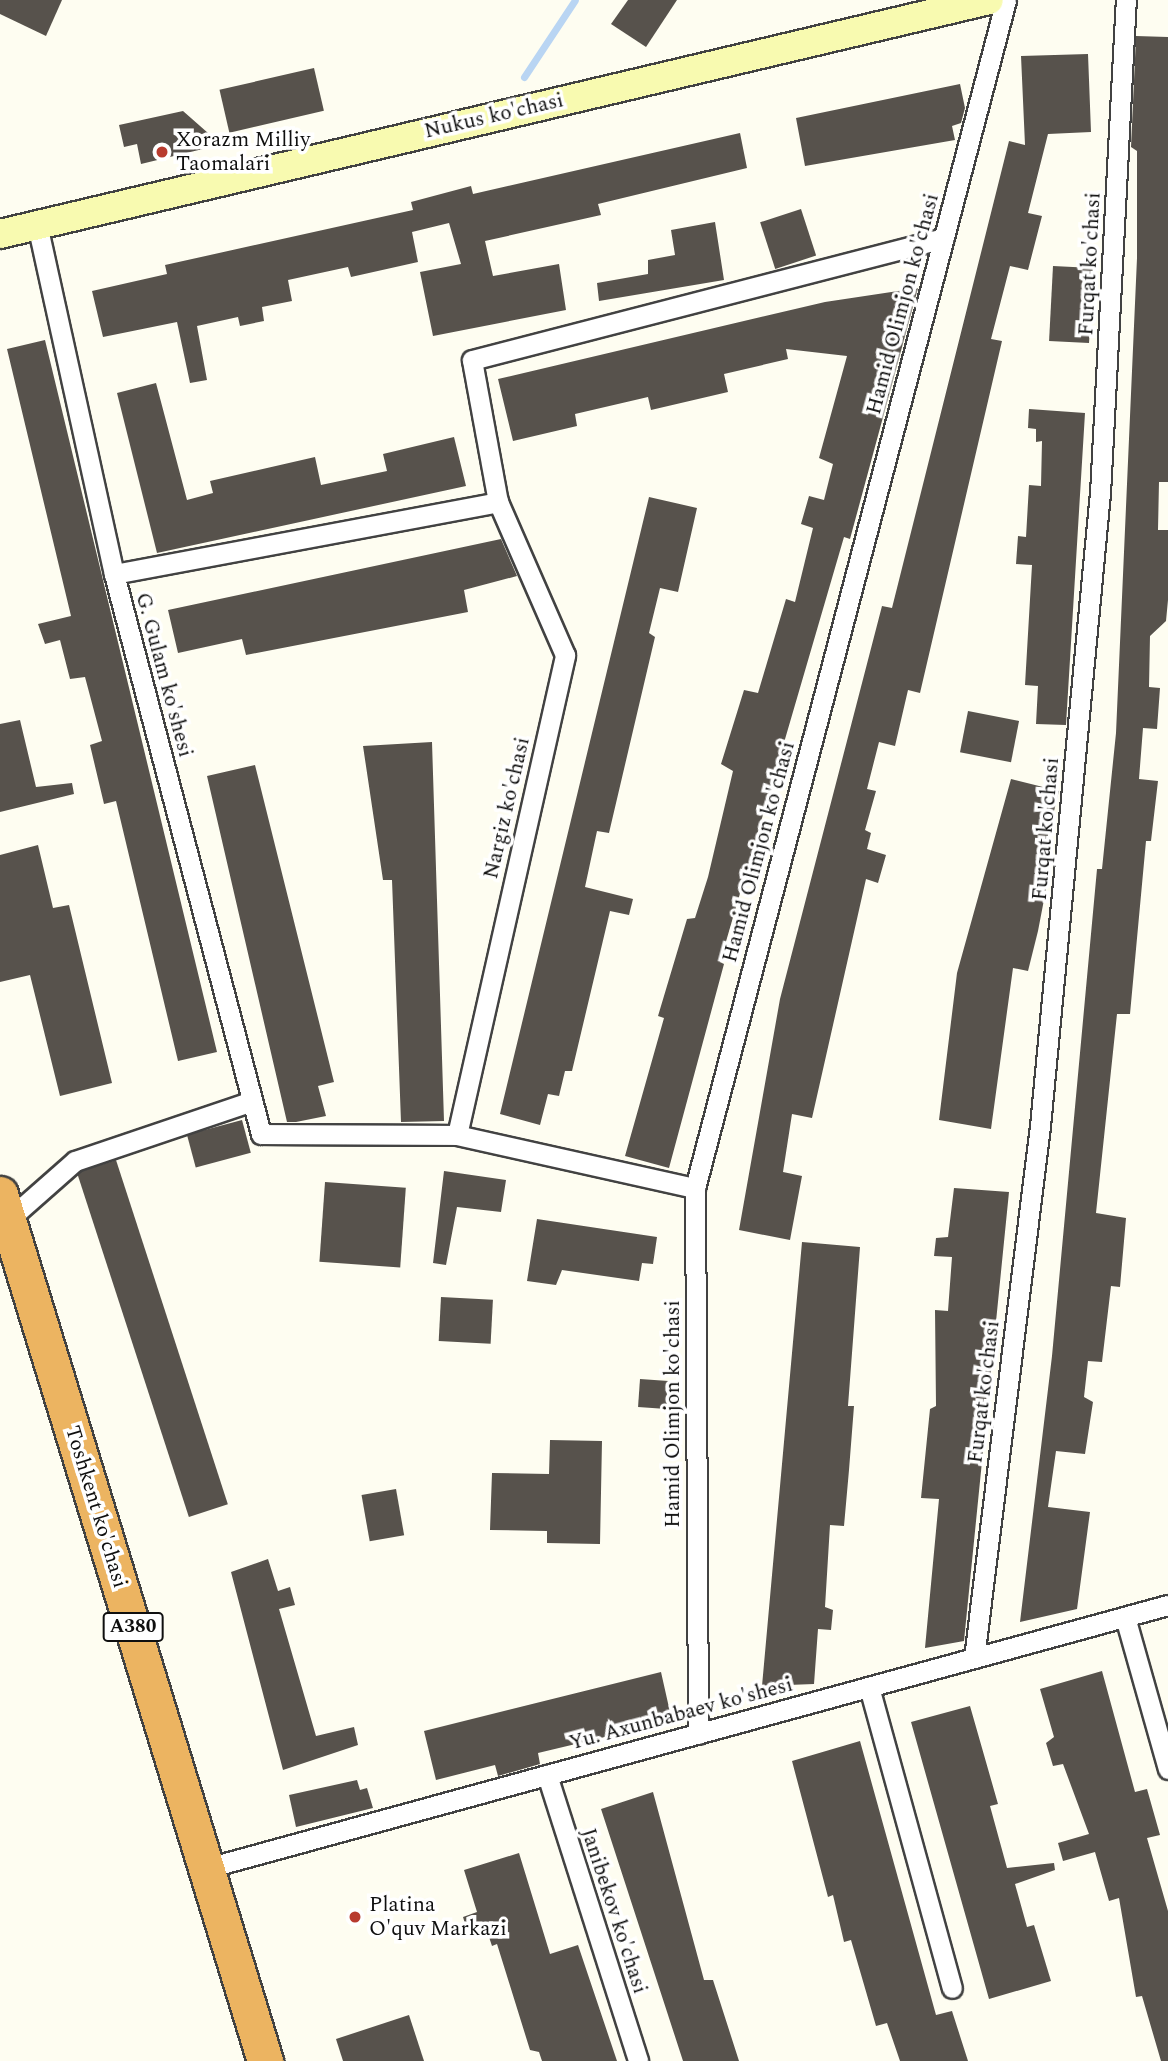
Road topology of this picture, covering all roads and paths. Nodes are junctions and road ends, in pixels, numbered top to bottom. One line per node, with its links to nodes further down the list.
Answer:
1 (989, 0): 4 (main road, Nukus ko'chasi)
2 (1006, 0): 6 (street, Hamid Olimjon ko'chasi)
3 (1126, 0): 15 (street, Furqat ko'chasi)
4 (37, 224): 5 (main road, Nukus ko'chasi); 8 (street, G. Gulam ko'shesi)
5 (0, 234)
6 (943, 238): 7 (street, Nargiz ko'chasi); 11 (street, Hamid Olimjon ko'chasi)
7 (498, 502): 8 (street); 10 (street, Nargiz ko'chasi)
8 (114, 574): 9 (street, G. Gulam ko'shesi)
9 (252, 1101): 10 (street, G. Gulam ko'shesi); 12 (street)
10 (457, 1135): 11 (street)
11 (695, 1188): 17 (street, Hamid Olimjon ko'chasi)
12 (4, 1207): 20 (highway, Toshkent ko'chasi / A380)
13 (1168, 1605): 14 (street, Yu. Axunbabaev ko'shesi)
14 (1125, 1617): 15 (street, Yu. Axunbabaev ko'shesi); 18 (street)
15 (974, 1658): 16 (street, Yu. Axunbabaev ko'shesi)
16 (869, 1687): 17 (street, Yu. Axunbabaev ko'shesi); 21 (street)
17 (698, 1734): 19 (street, Yu. Axunbabaev ko'shesi)
18 (1168, 1769)
19 (547, 1775): 20 (street, Yu. Axunbabaev ko'shesi); 23 (street, Janibekov ko'chasi)
20 (207, 1868): 22 (highway, Toshkent ko'chasi / A380)
21 (952, 1988)
22 (265, 2061)
23 (638, 2061)

